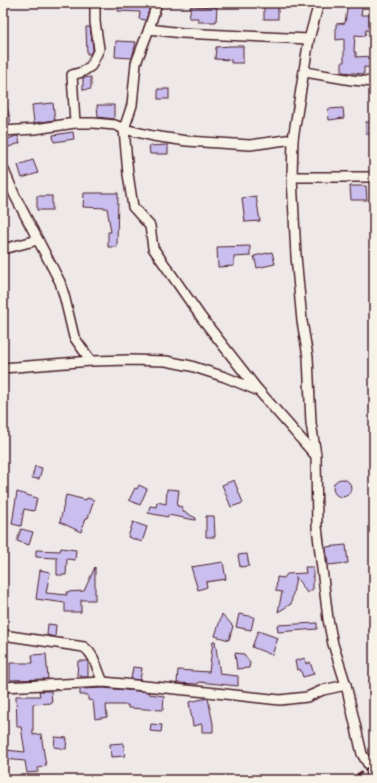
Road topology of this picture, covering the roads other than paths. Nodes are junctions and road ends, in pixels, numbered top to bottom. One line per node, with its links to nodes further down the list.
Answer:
1 (95, 3): 8 (street)
2 (157, 3): 4 (street)
3 (319, 3): 5 (street)
4 (149, 29): 5 (street); 9 (street)
5 (309, 39): 6 (street)
6 (305, 72): 7 (street); 11 (street)
7 (374, 82)
8 (75, 123): 9 (street); 10 (street)
9 (124, 129): 11 (street); 19 (street)
10 (3, 131)
11 (293, 139): 13 (street)
12 (3, 168): 15 (street)
13 (292, 177): 14 (street); 20 (street)
14 (373, 177)
15 (38, 240): 16 (street); 17 (street)
16 (3, 249)
17 (91, 361): 18 (street); 19 (street)
18 (3, 368)
19 (259, 391): 20 (street)
20 (316, 456): 23 (street)
21 (3, 635): 22 (street)
22 (103, 682): 23 (street); 24 (street)
23 (346, 685): 25 (street)
24 (3, 687)
25 (374, 777)

